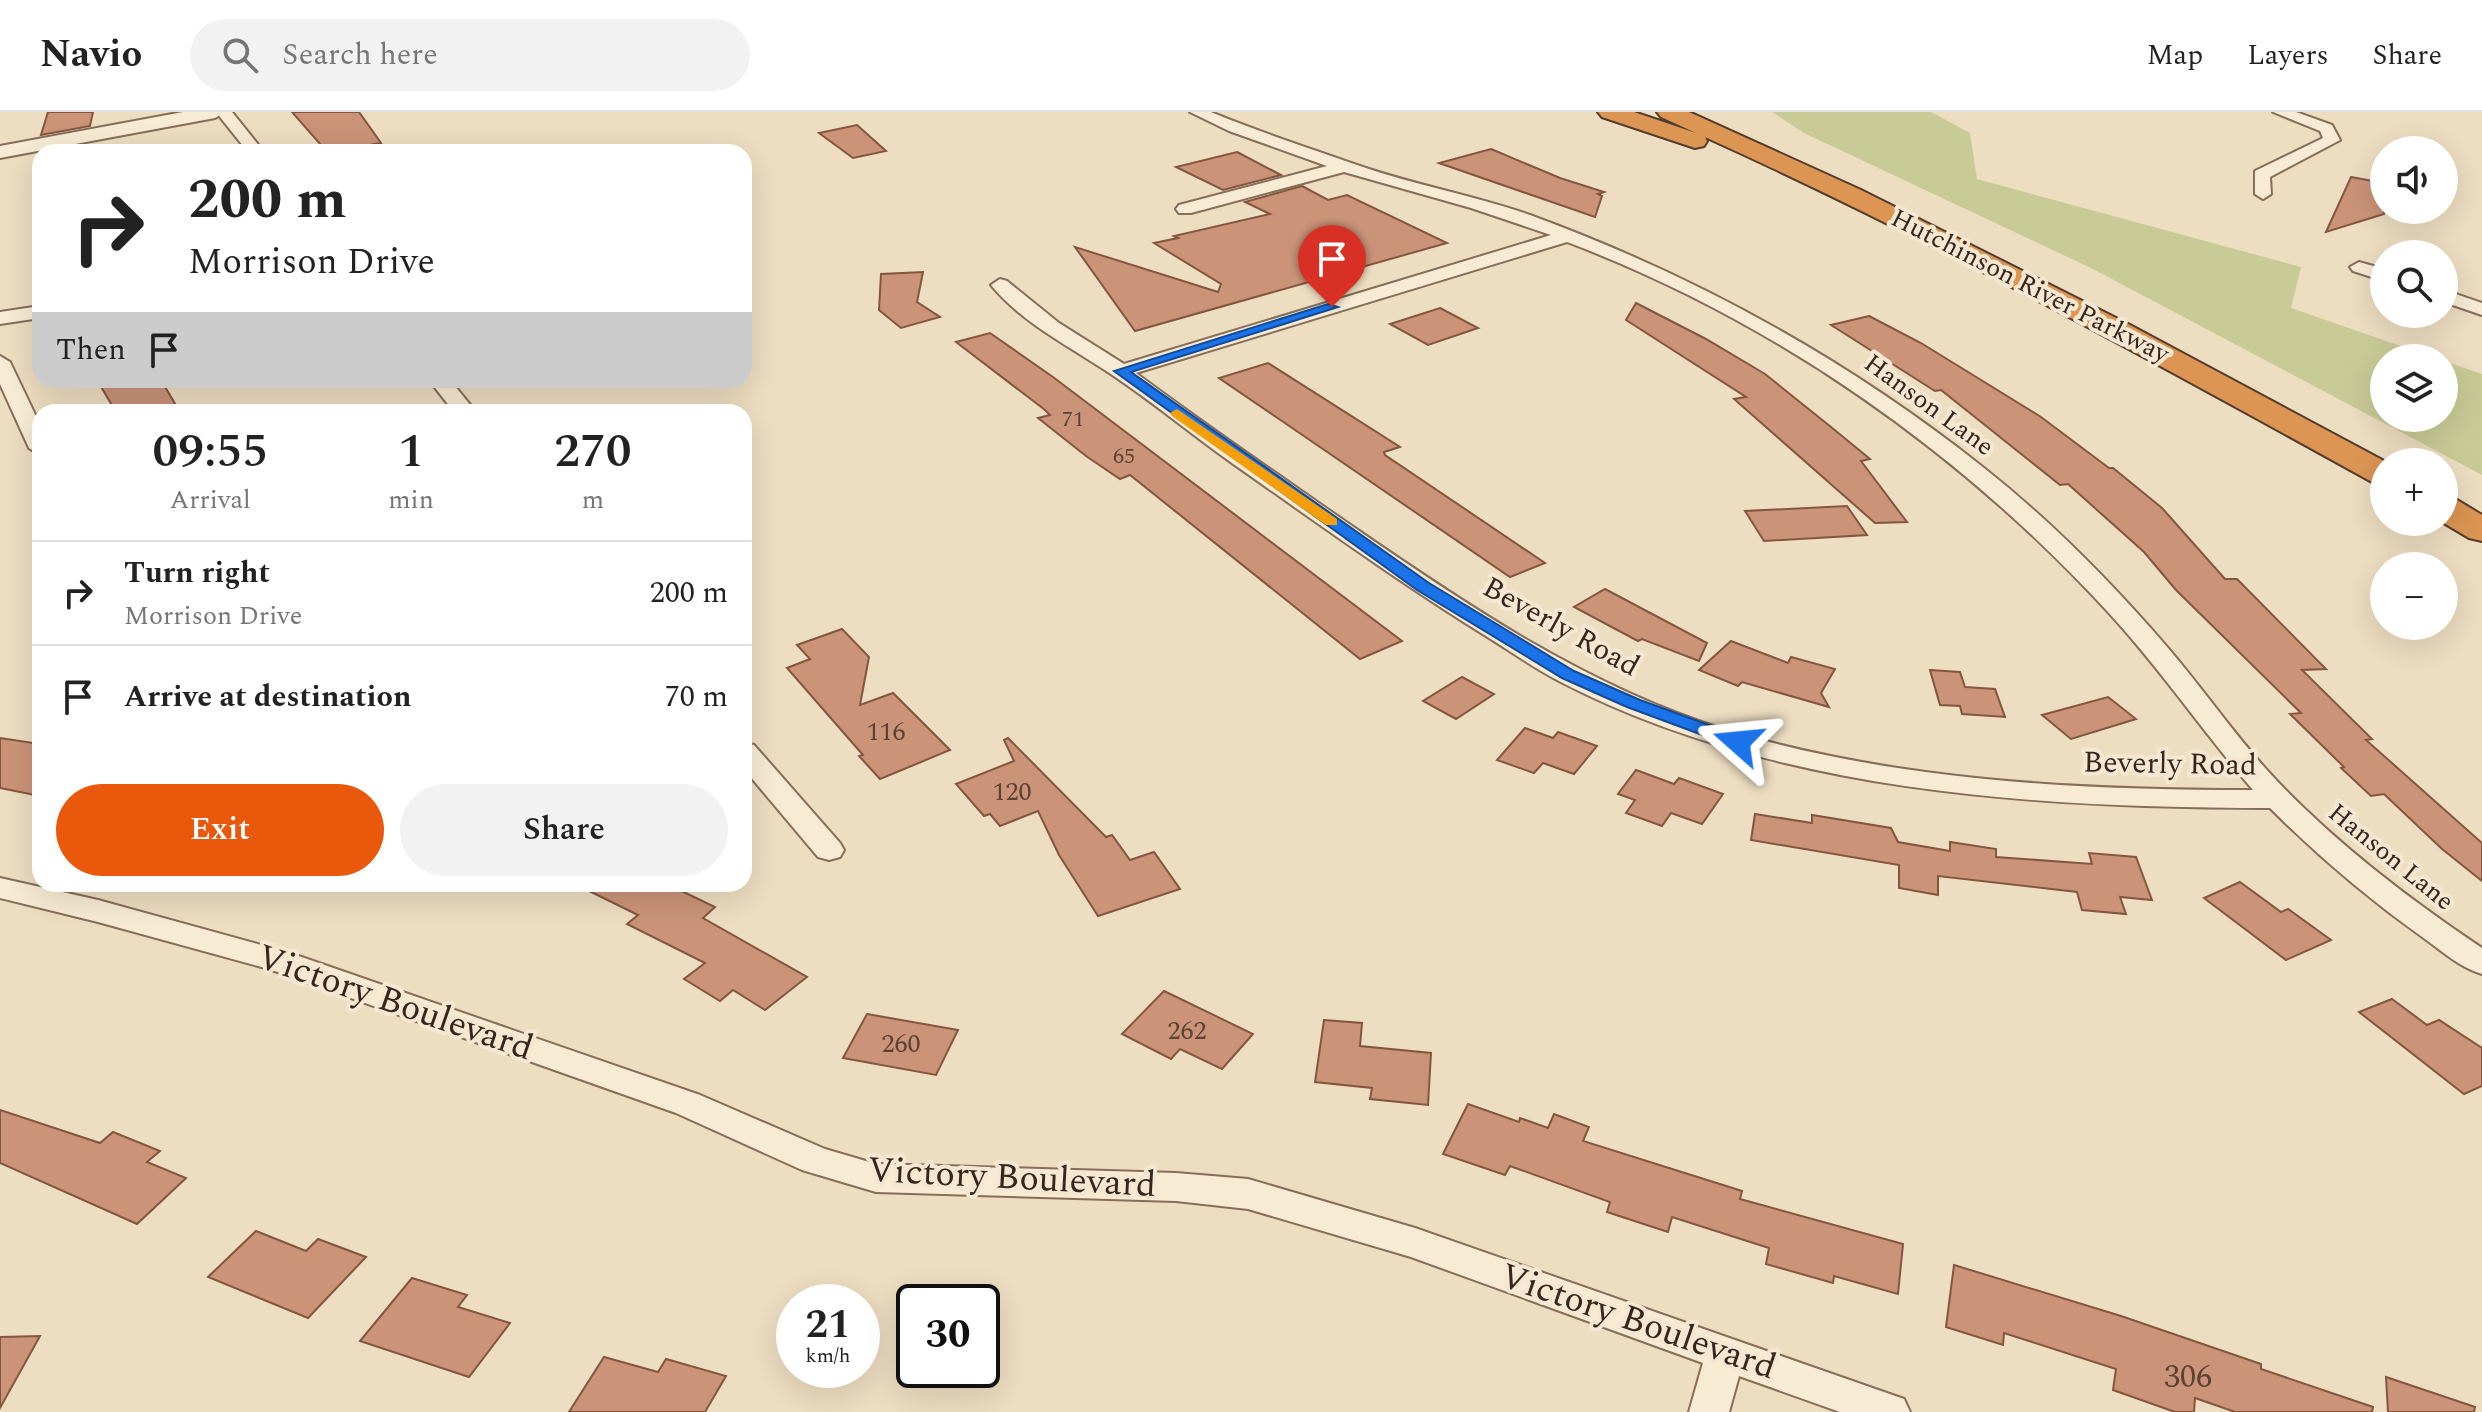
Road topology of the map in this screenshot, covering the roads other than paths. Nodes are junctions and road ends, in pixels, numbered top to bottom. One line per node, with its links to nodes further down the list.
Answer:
1 (215, 112): 9 (street)
2 (224, 112): 10 (street)
3 (1198, 112): 13 (street, Hanson Lane)
4 (1610, 112): 19 (highway)
5 (1669, 112): 19 (highway, Hutchinson River Parkway)
6 (1697, 112): 15 (highway, Hutchinson River Parkway)
7 (2281, 112): 14 (street)
8 (1793, 141): 15 (highway)
9 (43, 144)
10 (250, 144)
11 (32, 146): 12 (street)
12 (0, 152)
13 (1346, 166): 16 (street); 17 (street, Hanson Lane)
14 (2263, 194)
15 (1896, 201): 31 (highway, Hutchinson River Parkway)
16 (1185, 209)
17 (1567, 236): 27 (street); 38 (street, Hanson Lane)
18 (2359, 267): 20 (street)
19 (2002, 270): 32 (highway, Hutchinson River Parkway)
20 (2370, 271)
21 (1000, 285): 27 (street, Beverly Road)
22 (2458, 301): 23 (street)
23 (2482, 309)
24 (32, 313): 25 (street)
25 (0, 318)
26 (0, 362): 30 (street)
27 (1121, 371): 38 (street, Beverly Road)
28 (446, 388): 29 (street)
29 (458, 404)
30 (32, 431)
31 (2377, 448)
32 (2370, 467)
33 (2458, 492): 34 (highway)
34 (2482, 505)
35 (2458, 516): 36 (highway)
36 (2482, 530)
37 (752, 760): 39 (street)
38 (2277, 799): 41 (street, Hanson Lane)
39 (829, 850)
40 (0, 888): 42 (street, Victory Boulevard)
41 (2482, 963)
42 (1725, 1353): 43 (street); 44 (street, Victory Boulevard)
43 (1709, 1412)
44 (1890, 1412)

